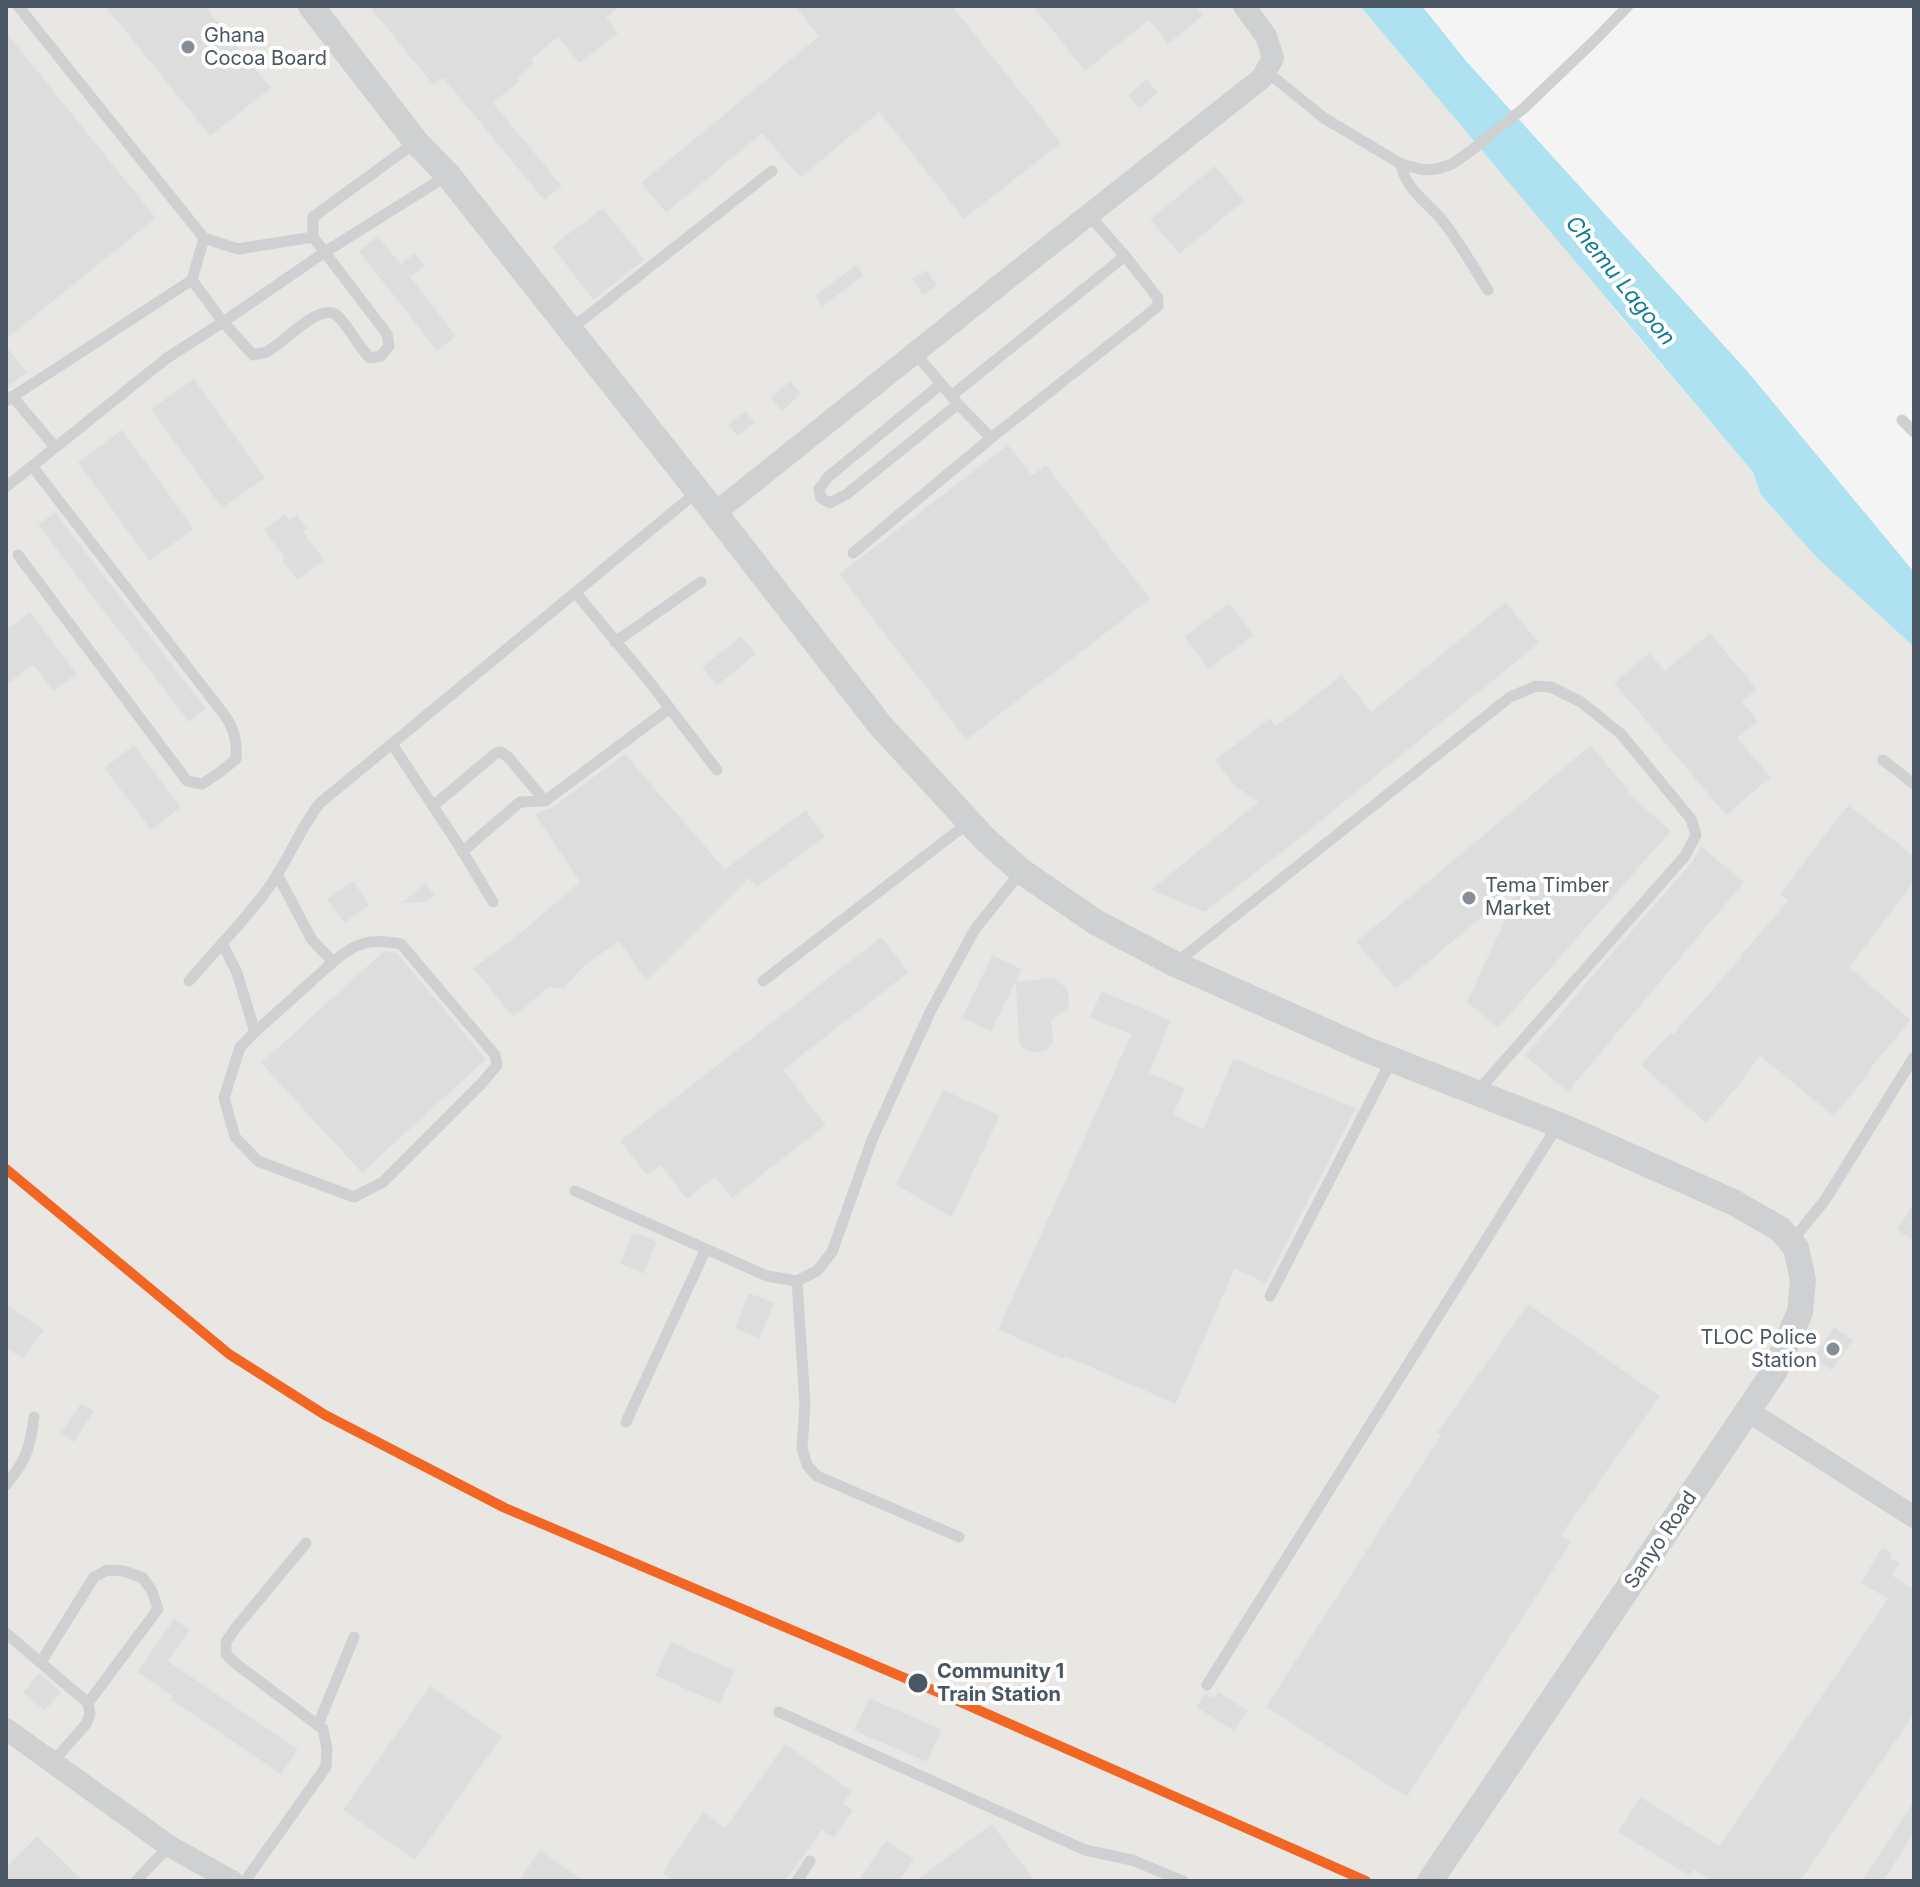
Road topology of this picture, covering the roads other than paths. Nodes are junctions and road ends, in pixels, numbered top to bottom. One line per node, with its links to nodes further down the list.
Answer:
1 (18, 6): 12 (lane)
2 (311, 6): 6 (street)
3 (1244, 6): 5 (street)
4 (1628, 6): 7 (lane)
5 (1266, 71): 7 (lane); 10 (street)
6 (416, 142): 9 (street); 11 (lane)
7 (1401, 164): 16 (lane)
8 (772, 171): 18 (lane)
9 (448, 175): 13 (lane); 18 (street)
10 (1089, 215): 14 (lane); 19 (street)
11 (313, 237): 12 (lane); 13 (lane)
12 (204, 238): 15 (lane)
13 (325, 252): 17 (lane); 17 (lane)
14 (1125, 256): 22 (lane); 25 (lane)
15 (192, 280): 17 (lane); 21 (lane)
16 (1488, 290)
17 (223, 322): 26 (lane)
18 (570, 330): 29 (street)
19 (915, 353): 20 (lane); 30 (street)
20 (941, 384): 22 (lane); 22 (lane)
21 (9, 399): 26 (lane)
22 (954, 400): 25 (lane)
23 (1902, 420): 24 (lane)
24 (1914, 432)
25 (991, 438): 31 (lane)
26 (55, 447): 27 (lane)
27 (32, 466): 28 (lane); 32 (lane)
28 (6, 487)
29 (698, 491): 30 (street); 34 (lane)
30 (715, 513): 43 (street)
31 (853, 553)
32 (18, 555)
33 (701, 582): 35 (lane)
34 (575, 592): 35 (lane); 37 (lane)
35 (615, 642): 36 (lane)
36 (670, 708): 39 (lane); 41 (lane)
37 (392, 744): 42 (lane); 46 (lane)
38 (1883, 760): 40 (lane)
39 (717, 770)
40 (1914, 784)
41 (545, 801): 42 (lane); 44 (lane)
42 (433, 806): 44 (lane)
43 (969, 822): 45 (street); 52 (lane)
44 (462, 852): 47 (lane)
45 (1021, 871): 50 (street); 61 (lane)
46 (277, 874): 48 (lane); 49 (lane)
47 (493, 902)
48 (222, 943): 51 (lane); 53 (lane)
49 (333, 962): 53 (lane); 53 (lane)
50 (1175, 964): 55 (street); 56 (lane)
51 (189, 981)
52 (763, 981)
53 (255, 1032)
54 (1914, 1057): 59 (lane)
55 (1392, 1059): 56 (street); 62 (lane)
56 (1477, 1093): 57 (street)
57 (1559, 1125): 59 (street); 73 (lane)
58 (575, 1191): 60 (lane)
59 (1791, 1242): 63 (street, Sanyo Road)
60 (706, 1249): 61 (lane); 65 (lane)
61 (797, 1281): 68 (lane)
62 (1270, 1296)
63 (1748, 1411): 67 (street); 81 (street, Sanyo Road)
64 (34, 1417): 66 (lane)
65 (626, 1422)
66 (6, 1485)
67 (1914, 1517)
68 (959, 1537)
69 (306, 1543): 76 (lane)
70 (6, 1633): 72 (lane)
71 (354, 1637): 76 (lane)
72 (41, 1662): 74 (lane); 74 (lane)
73 (1207, 1685)
74 (88, 1703): 78 (lane)
75 (779, 1712): 86 (lane)
76 (318, 1725): 84 (lane)
77 (6, 1729): 78 (street)
78 (52, 1763): 79 (street)
79 (169, 1846): 82 (lane); 83 (street)
80 (810, 1861): 85 (lane)
81 (1434, 1874)
82 (136, 1881)
83 (232, 1881)
84 (245, 1881)
85 (797, 1881)
86 (1183, 1881)

